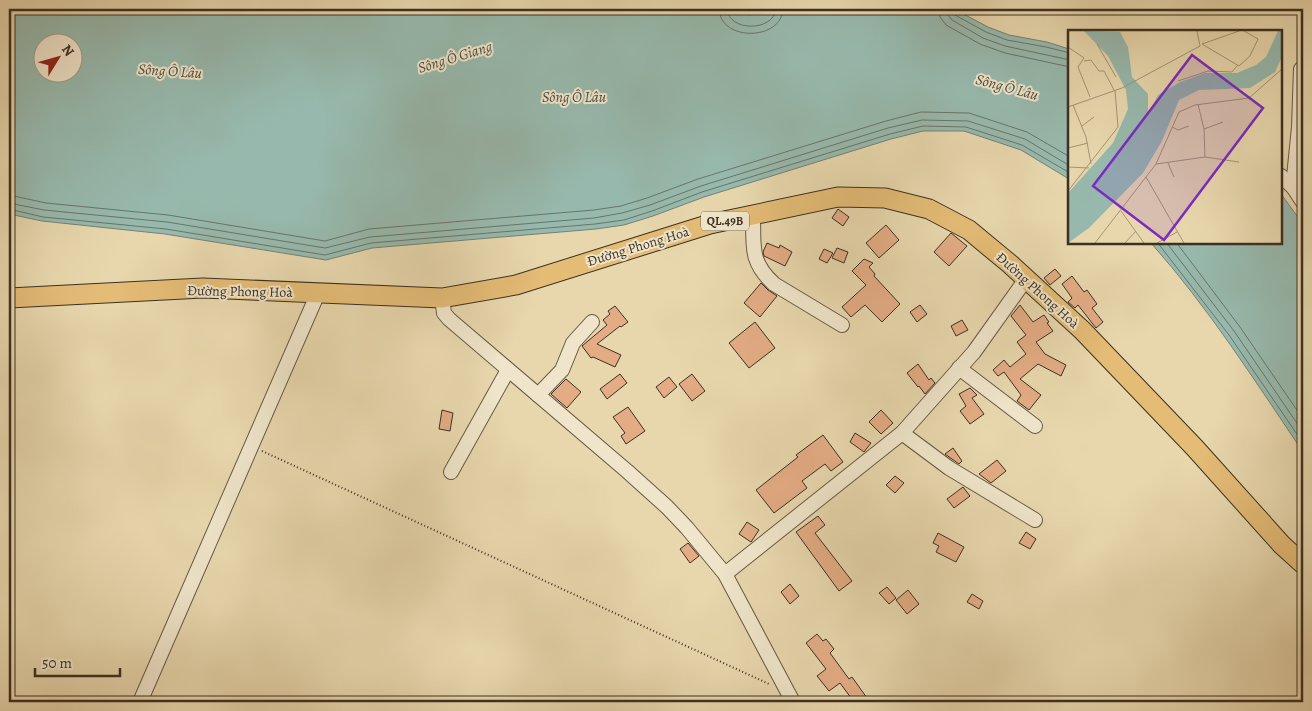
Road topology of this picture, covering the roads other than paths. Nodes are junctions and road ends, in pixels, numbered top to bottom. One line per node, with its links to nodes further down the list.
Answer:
1 (1301, 70): 3 (street)
2 (1282, 177): 3 (street)
3 (1293, 187): 4 (street)
4 (1303, 202)
5 (752, 215): 6 (main road, Đường Phong Hoà / QL.49B); 9 (main road, Đường Phong Hoà / QL.49B); 11 (street)
6 (1026, 279): 12 (street); 19 (main road, Đường Phong Hoà / QL.49B)
7 (318, 293): 8 (main road, Đường Phong Hoà / QL.49B); 9 (main road, Đường Phong Hoà / QL.49B); 21 (street)
8 (9, 298)
9 (442, 298): 13 (street)
10 (592, 322): 14 (street)
11 (842, 325)
12 (959, 368): 15 (street); 16 (street)
13 (508, 370): 14 (street); 17 (street)
14 (538, 395): 20 (street)
15 (1035, 426)
16 (902, 433): 18 (street); 20 (street)
17 (450, 472)
18 (1035, 520)
19 (1303, 564)
20 (725, 574): 22 (street)
21 (140, 702)
22 (793, 702)

